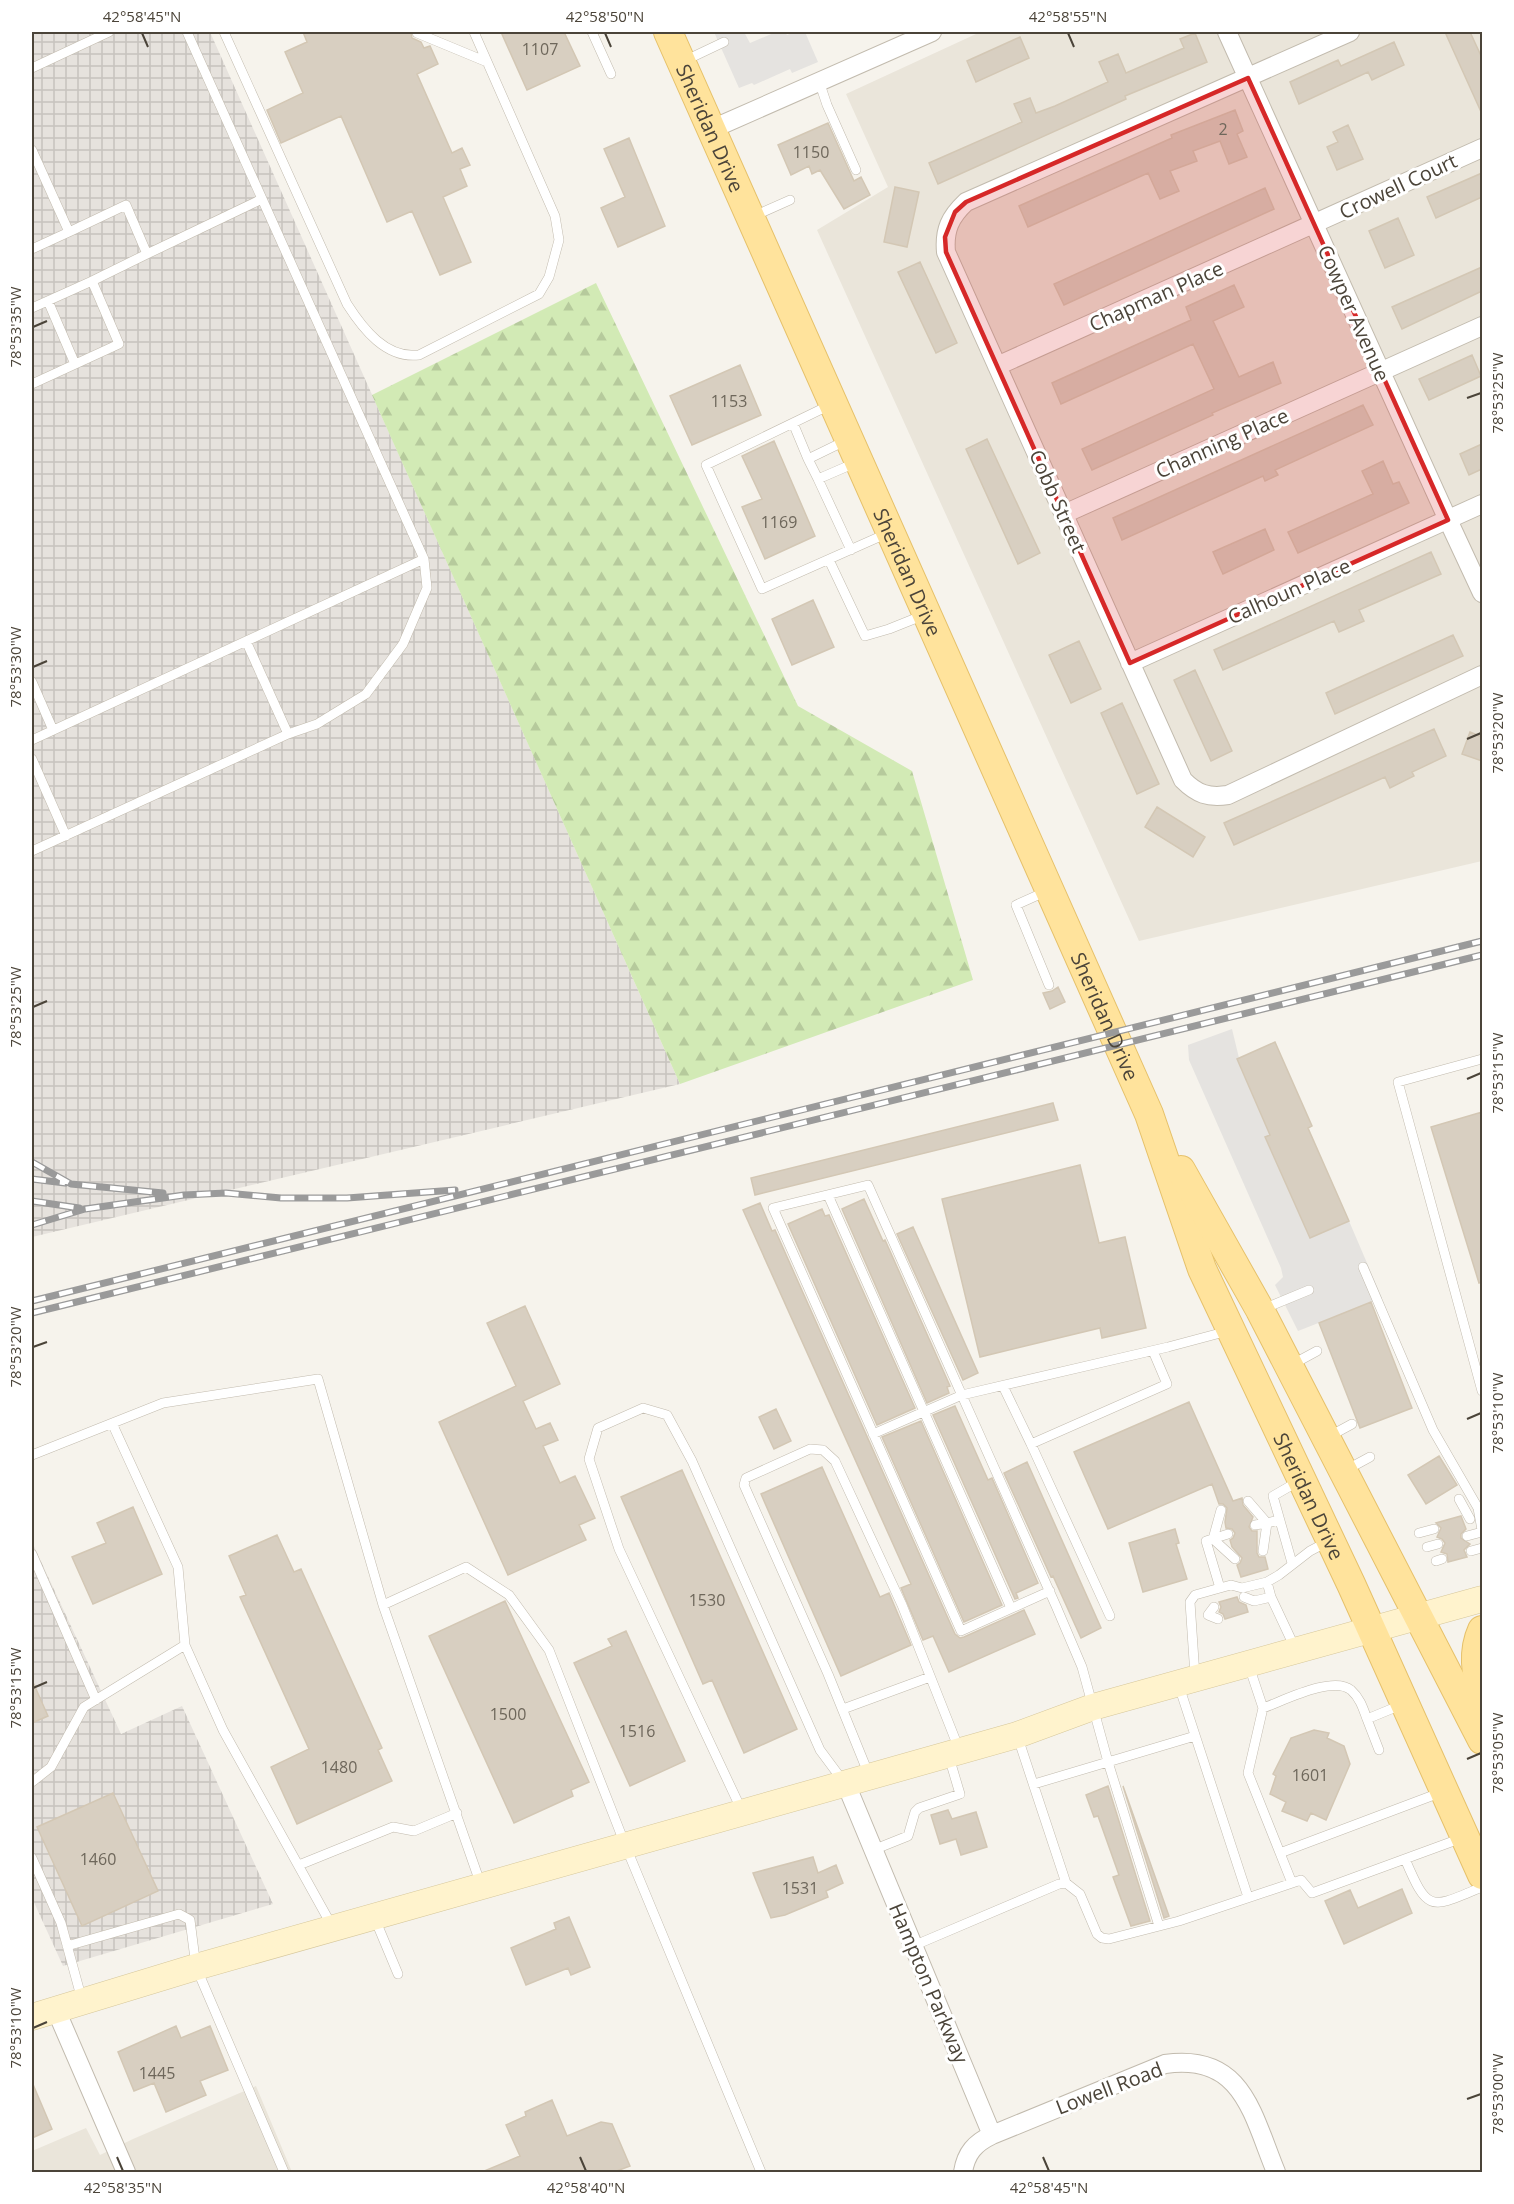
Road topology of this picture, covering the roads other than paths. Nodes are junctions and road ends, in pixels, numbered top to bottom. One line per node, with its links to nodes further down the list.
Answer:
1 (109, 32): 14 (lane)
2 (187, 32): 22 (lane)
3 (224, 32): 12 (lane)
4 (474, 32): 12 (lane)
5 (592, 32): 15 (lane)
6 (668, 32): 13 (main road, Sheridan Drive)
7 (932, 32): 17 (street)
8 (1227, 32): 16 (street, Cowper Avenue)
9 (1350, 32): 16 (street)
10 (417, 33): 12 (lane)
11 (724, 42): 13 (lane)
12 (487, 62)
13 (682, 62): 18 (main road, Sheridan Drive)
14 (32, 68)
15 (611, 74)
16 (1248, 78): 25 (street, Cowper Avenue); 34 (street, Cobb Street)
17 (819, 81): 18 (street); 21 (lane)
18 (712, 129): 24 (main road, Sheridan Drive)
19 (1482, 148): 25 (street, Crowell Court)
20 (32, 150): 26 (lane)
21 (856, 170)
22 (262, 199): 28 (lane); 47 (lane)
23 (790, 200): 24 (lane)
24 (751, 218): 37 (main road, Sheridan Drive)
25 (1314, 225): 34 (street, Chapman Place); 35 (street, Cowper Avenue)
26 (69, 232): 27 (lane); 28 (lane)
27 (32, 249)
28 (147, 254): 29 (lane)
29 (92, 281): 30 (lane); 33 (lane)
30 (48, 301): 31 (lane); 33 (lane)
31 (32, 308)
32 (1482, 326): 35 (street, Channing Place)
33 (75, 364): 36 (lane)
34 (997, 366): 43 (street, Cobb Street)
35 (1381, 373): 43 (street, Channing Place); 44 (street, Cowper Avenue)
36 (32, 384)
37 (834, 403): 38 (lane); 39 (main road, Sheridan Drive)
38 (793, 423): 40 (lane); 48 (lane)
39 (854, 450): 40 (lane); 41 (lane); 45 (main road, Sheridan Drive)
40 (808, 459): 41 (lane)
41 (818, 479): 46 (lane)
42 (1482, 504): 44 (street, Calhoun Place)
43 (1064, 514): 52 (street, Cobb Street)
44 (1448, 520): 49 (street, Cowper Avenue); 52 (street, Calhoun Place)
45 (891, 532): 46 (lane); 50 (main road, Sheridan Drive)
46 (851, 550): 48 (lane)
47 (424, 559): 51 (lane); 56 (lane)
48 (830, 560): 50 (lane)
49 (1482, 593)
50 (927, 614): 61 (main road, Sheridan Drive)
51 (246, 641): 55 (lane); 56 (lane)
52 (1130, 663): 53 (street, Cobb Street)
53 (1482, 675)
54 (32, 682): 55 (lane)
55 (53, 730): 57 (lane)
56 (288, 734): 59 (lane)
57 (32, 741)
58 (32, 759): 59 (lane)
59 (66, 836): 60 (lane)
60 (32, 851)
61 (1049, 890): 62 (lane); 64 (main road, Sheridan Drive)
62 (1048, 985)
63 (1482, 1059): 74 (lane)
64 (1149, 1114): 68 (main road, Sheridan Drive); 69 (main road, Sheridan Drive)
65 (828, 1195): 75 (lane); 76 (lane); 79 (lane)
66 (1363, 1267): 89 (lane)
67 (1309, 1290): 68 (lane)
68 (1260, 1310): 72 (main road, Sheridan Drive)
69 (1231, 1330): 70 (lane); 85 (main road, Sheridan Drive)
70 (1153, 1351): 73 (lane); 81 (lane)
71 (1317, 1351): 72 (lane)
72 (1289, 1365): 80 (main road, Sheridan Drive)
73 (1003, 1386): 75 (lane); 81 (lane)
74 (1482, 1391)
75 (962, 1395): 76 (lane); 110 (lane)
76 (924, 1412): 79 (lane); 117 (lane)
77 (112, 1423): 82 (lane); 115 (lane); 126 (lane)
78 (1352, 1424): 80 (lane)
79 (873, 1434): 117 (lane)
80 (1327, 1438): 84 (main road, Sheridan Drive)
81 (1031, 1444): 120 (lane)
82 (32, 1455)
83 (1370, 1457): 84 (lane)
84 (1344, 1472): 121 (main road, Sheridan Drive)
85 (1301, 1480): 90 (lane); 99 (main road, Sheridan Drive)
86 (1459, 1499): 89 (lane)
87 (1248, 1501): 91 (lane)
88 (1221, 1510): 98 (lane)
89 (1471, 1519): 94 (lane)
90 (1279, 1520): 91 (lane); 107 (lane)
91 (1267, 1523): 92 (lane); 103 (lane)
92 (1255, 1525)
93 (1434, 1529): 95 (lane)
94 (1482, 1531): 97 (lane)
95 (1419, 1533)
96 (1228, 1534): 98 (lane)
97 (1467, 1536)
98 (1213, 1539): 106 (lane); 109 (lane)
99 (1329, 1541): 107 (lane); 124 (main road, Sheridan Drive)
100 (1438, 1544): 101 (lane)
101 (1427, 1547)
102 (1482, 1548): 104 (lane)
103 (1263, 1551)
104 (1471, 1551)
105 (32, 1554): 132 (lane)
106 (1235, 1559)
107 (1292, 1563): 108 (lane)
108 (1267, 1582): 109 (lane); 112 (lane)
109 (1220, 1588): 123 (lane)
110 (1050, 1591): 117 (lane); 134 (lane)
111 (1244, 1597): 114 (lane)
112 (1271, 1597): 114 (lane); 127 (lane)
113 (1482, 1599): 121 (main road)
114 (1254, 1601): 118 (lane)
115 (383, 1605): 149 (lane); 152 (lane)
116 (1215, 1607): 119 (lane)
117 (1011, 1608)
118 (1248, 1610)
119 (1208, 1615): 122 (lane); 123 (lane)
120 (1110, 1616)
121 (1418, 1617): 124 (main road); 140 (main road, Sheridan Drive)
122 (1218, 1619)
123 (1190, 1621): 130 (lane)
124 (1372, 1630): 127 (main road); 133 (main road, Sheridan Drive)
125 (1482, 1630): 131 (main road)
126 (185, 1645): 132 (lane); 157 (lane)
127 (1296, 1650): 128 (main road)
128 (1248, 1664): 130 (main road); 135 (lane)
129 (930, 1677): 136 (lane); 136 (lane); 142 (lane)
130 (1186, 1681): 134 (main road); 139 (lane)
131 (1482, 1696)
132 (96, 1700): 145 (lane)
133 (1403, 1704): 137 (lane); 148 (main road, Sheridan Drive)
134 (1093, 1707): 138 (main road); 143 (lane)
135 (1263, 1708): 137 (lane); 154 (lane)
136 (843, 1709): 144 (lane)
137 (1367, 1719): 141 (lane)
138 (1017, 1735): 142 (main road); 147 (lane)
139 (1194, 1736): 143 (lane); 163 (lane)
140 (1482, 1740)
141 (1379, 1750)
142 (954, 1753): 144 (main road); 153 (lane)
143 (1108, 1762): 147 (lane); 165 (lane)
144 (870, 1777): 146 (main road)
145 (32, 1782)
146 (846, 1784): 150 (main road); 150 (lane); 153 (street, Hampton Parkway)
147 (1034, 1784): 159 (lane)
148 (1444, 1791): 151 (main road, Sheridan Drive); 154 (lane)
149 (457, 1813): 157 (lane); 161 (lane)
150 (743, 1813): 152 (main road)
151 (1466, 1836): 156 (lane); 158 (main road, Sheridan Drive)
152 (626, 1847): 161 (main road); 177 (lane)
153 (873, 1850): 168 (street, Hampton Parkway)
154 (1280, 1853): 160 (lane)
155 (32, 1858): 167 (lane)
156 (1405, 1859): 160 (lane); 162 (lane)
157 (299, 1865): 166 (lane)
158 (1482, 1875)
159 (1066, 1883): 165 (lane); 168 (lane)
160 (1292, 1883): 163 (lane)
161 (482, 1887): 164 (main road)
162 (1482, 1887)
163 (1248, 1898): 165 (lane)
164 (375, 1917): 166 (main road); 170 (lane)
165 (1159, 1926)
166 (334, 1929): 169 (main road)
167 (67, 1946): 169 (lane); 171 (lane)
168 (913, 1946): 174 (street, Hampton Parkway)
169 (196, 1967): 171 (main road); 176 (lane)
170 (398, 1974)
171 (83, 2002): 172 (main road)
172 (56, 2010): 173 (main road); 175 (street)
173 (32, 2017)
174 (992, 2135): 178 (street); 179 (street, Lowell Road)
175 (126, 2172)
176 (284, 2172)
177 (761, 2172)
178 (963, 2172)
179 (1276, 2172)

